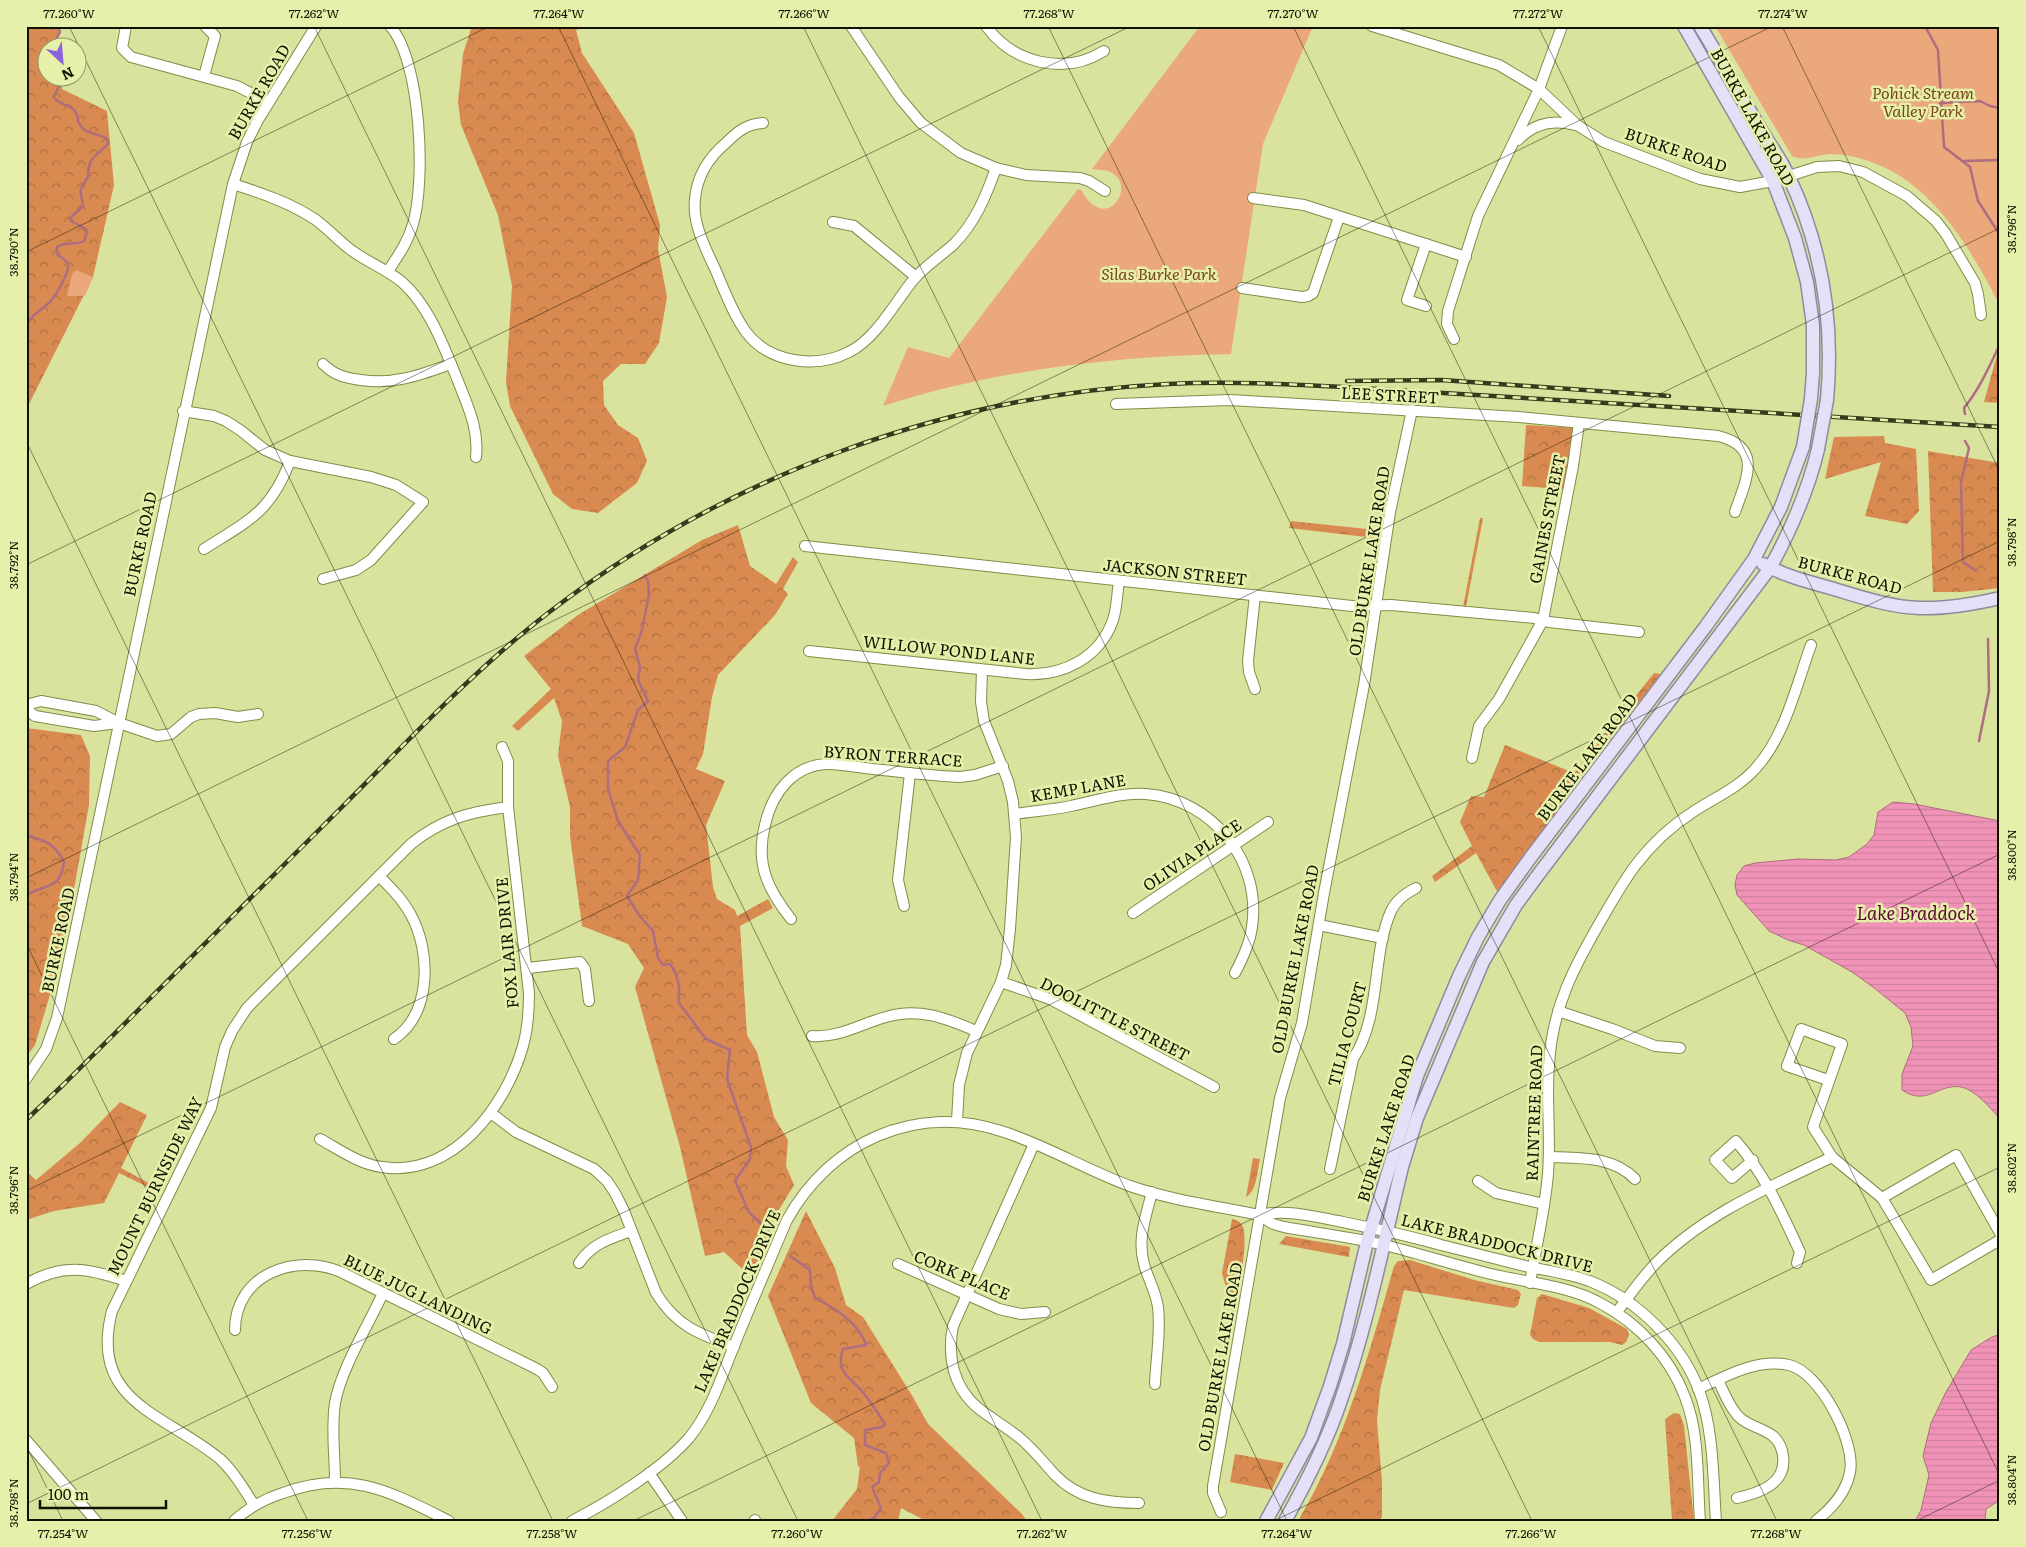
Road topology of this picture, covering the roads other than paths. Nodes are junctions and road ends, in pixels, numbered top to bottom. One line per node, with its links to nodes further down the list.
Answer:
1 (126, 26): 12 (street)
2 (205, 26): 12 (street)
3 (316, 26): 14 (street, BURKE ROAD)
4 (390, 26): 28 (street)
5 (851, 26): 18 (street)
6 (986, 26): 11 (street)
7 (1372, 26): 13 (street, BURKE ROAD)
8 (1562, 26): 13 (street)
9 (1684, 26): 20 (main road, BURKE LAKE ROAD)
10 (1700, 26): 19 (main road, BURKE LAKE ROAD)
11 (1104, 51)
12 (204, 76): 14 (street)
13 (1538, 89): 16 (street, BURKE ROAD); 17 (street)
14 (268, 102): 21 (street, BURKE ROAD)
15 (763, 123): 29 (street)
16 (1577, 125): 17 (street); 20 (street, BURKE ROAD)
17 (1511, 148): 27 (street)
18 (996, 168): 22 (street); 29 (street)
19 (1789, 176): 20 (street, BURKE ROAD); 32 (street, BURKE ROAD); 46 (main road, BURKE LAKE ROAD, bridge)
20 (1773, 181): 45 (main road, BURKE LAKE ROAD, bridge)
21 (233, 184): 28 (street); 38 (street, BURKE ROAD)
22 (1105, 191)
23 (1253, 198): 24 (street)
24 (1339, 217): 26 (street); 30 (street)
25 (834, 222): 29 (street)
26 (1426, 244): 27 (street); 31 (street)
27 (1466, 257): 33 (street)
28 (388, 271): 35 (street)
29 (916, 277)
30 (1242, 288)
31 (1426, 306)
32 (1981, 315)
33 (1454, 339)
34 (323, 364): 35 (street)
35 (451, 364): 40 (street)
36 (1116, 404): 37 (street, LEE STREET)
37 (1412, 410): 39 (street, LEE STREET); 51 (street, OLD BURKE LAKE ROAD)
38 (183, 411): 41 (street); 60 (street, BURKE ROAD)
39 (1579, 423): 42 (street, LEE STREET); 52 (street, GAINES STREET)
40 (476, 457)
41 (290, 461): 44 (street); 47 (street)
42 (1735, 512)
43 (805, 546): 48 (street, JACKSON STREET)
44 (204, 549)
45 (1754, 559): 46 (main road, BURKE ROAD); 103 (main road, BURKE LAKE ROAD)
46 (1770, 568): 50 (main road, BURKE ROAD); 105 (main road, BURKE LAKE ROAD)
47 (323, 579)
48 (1119, 581): 49 (street, JACKSON STREET); 56 (street, WILLOW POND LANE)
49 (1255, 595): 51 (street, JACKSON STREET); 57 (street)
50 (2000, 598)
51 (1376, 605): 52 (street, JACKSON STREET); 74 (street, OLD BURKE LAKE ROAD)
52 (1543, 620): 53 (street); 62 (street, GAINES STREET)
53 (1639, 632)
54 (1810, 645): 80 (street, RAINTREE ROAD)
55 (809, 651): 56 (street, WILLOW POND LANE)
56 (982, 670): 63 (street)
57 (1255, 689)
58 (26, 707): 60 (street); 60 (street)
59 (258, 714): 60 (street)
60 (119, 723): 85 (street, BURKE ROAD)
61 (502, 747): 65 (street, FOX LAIR DRIVE)
62 (1472, 758)
63 (1003, 766): 64 (street, BYRON TERRACE); 66 (street)
64 (910, 773): 71 (street); 73 (street, BYRON TERRACE)
65 (508, 807): 69 (street, MOUNT BURNSIDE WAY); 76 (street, FOX LAIR DRIVE)
66 (1015, 814): 68 (street, KEMP LANE); 78 (street)
67 (1268, 822): 68 (street, OLIVIA PLACE)
68 (1233, 845): 72 (street, OLIVIA PLACE); 77 (street, KEMP LANE)
69 (380, 876): 83 (street); 114 (street, MOUNT BURNSIDE WAY)
70 (1416, 888): 75 (street, TILIA COURT)
71 (904, 906)
72 (1133, 913)
73 (791, 919)
74 (1319, 925): 75 (street); 102 (street, OLD BURKE LAKE ROAD)
75 (1383, 938): 95 (street, TILIA COURT)
76 (528, 968): 79 (street); 88 (street, FOX LAIR DRIVE)
77 (1235, 972)
78 (1001, 982): 81 (street); 87 (street, DOOLITTLE STREET)
79 (590, 1001)
80 (1558, 1011): 84 (street); 92 (street, RAINTREE ROAD)
81 (976, 1031): 82 (street); 89 (street)
82 (812, 1036)
83 (394, 1039)
84 (1680, 1048)
85 (26, 1079)
86 (1828, 1080): 86 (street); 93 (street)
87 (1214, 1087)
88 (491, 1113): 90 (street, FOX LAIR DRIVE); 104 (street)
89 (957, 1121): 91 (street, LAKE BRADDOCK DRIVE); 123 (street, LAKE BRADDOCK DRIVE)
90 (320, 1138)
91 (1034, 1144): 99 (street, LAKE BRADDOCK DRIVE); 118 (street)
92 (1549, 1157): 96 (street); 101 (street, RAINTREE ROAD)
93 (1832, 1157): 98 (street); 100 (street)
94 (1753, 1160): 98 (street)
95 (1330, 1170)
96 (1635, 1179)
97 (1478, 1181): 101 (street)
98 (1770, 1187): 111 (street); 119 (street)
99 (1152, 1192): 102 (street, LAKE BRADDOCK DRIVE); 125 (street)
100 (1882, 1198): 106 (street); 107 (street)
101 (1544, 1204): 113 (street, RAINTREE ROAD)
102 (1259, 1214): 103 (street, LAKE BRADDOCK DRIVE); 108 (street, LAKE BRADDOCK DRIVE); 134 (street, OLD BURKE LAKE ROAD)
103 (1371, 1228): 105 (street, LAKE BRADDOCK DRIVE); 108 (main road, BURKE LAKE ROAD)
104 (631, 1231): 110 (street); 123 (street)
105 (1387, 1231): 109 (main road, BURKE LAKE ROAD); 113 (street, LAKE BRADDOCK DRIVE)
106 (2000, 1232)
107 (2000, 1240)
108 (1367, 1242): 109 (street, LAKE BRADDOCK DRIVE); 140 (main road, BURKE LAKE ROAD)
109 (1384, 1245): 115 (street, LAKE BRADDOCK DRIVE); 141 (main road, BURKE LAKE ROAD)
110 (579, 1262)
111 (1797, 1263)
112 (898, 1264): 118 (street, CORK PLACE)
113 (1532, 1267): 115 (street, RAINTREE ROAD); 119 (street, LAKE BRADDOCK DRIVE)
114 (126, 1281): 116 (street); 133 (street, MOUNT BURNSIDE WAY)
115 (1530, 1283): 121 (street, LAKE BRADDOCK DRIVE)
116 (26, 1284)
117 (383, 1294): 122 (street, BLUE JUG LANDING); 126 (street, BLUE JUG LANDING); 130 (street)
118 (966, 1294): 120 (street, CORK PLACE); 132 (street)
119 (1626, 1300): 121 (street); 127 (street, LAKE BRADDOCK DRIVE)
120 (1045, 1312)
121 (1616, 1312): 142 (street, LAKE BRADDOCK DRIVE)
122 (235, 1330)
123 (734, 1347): 129 (street, LAKE BRADDOCK DRIVE)
124 (1718, 1380): 127 (street); 131 (street); 144 (street)
125 (1155, 1384)
126 (552, 1387)
127 (1698, 1389): 143 (street, LAKE BRADDOCK DRIVE)
128 (26, 1440): 135 (street)
129 (649, 1473): 138 (street, LAKE BRADDOCK DRIVE); 139 (street)
130 (335, 1481): 133 (street); 137 (street)
131 (1737, 1498)
132 (1139, 1503)
133 (254, 1505): 136 (street)
134 (1221, 1512)
135 (96, 1521)
136 (234, 1521)
137 (450, 1521)
138 (572, 1521)
139 (682, 1521)
140 (1266, 1521)
141 (1285, 1521)
142 (1700, 1521)
143 (1716, 1521)
144 (1816, 1521)

